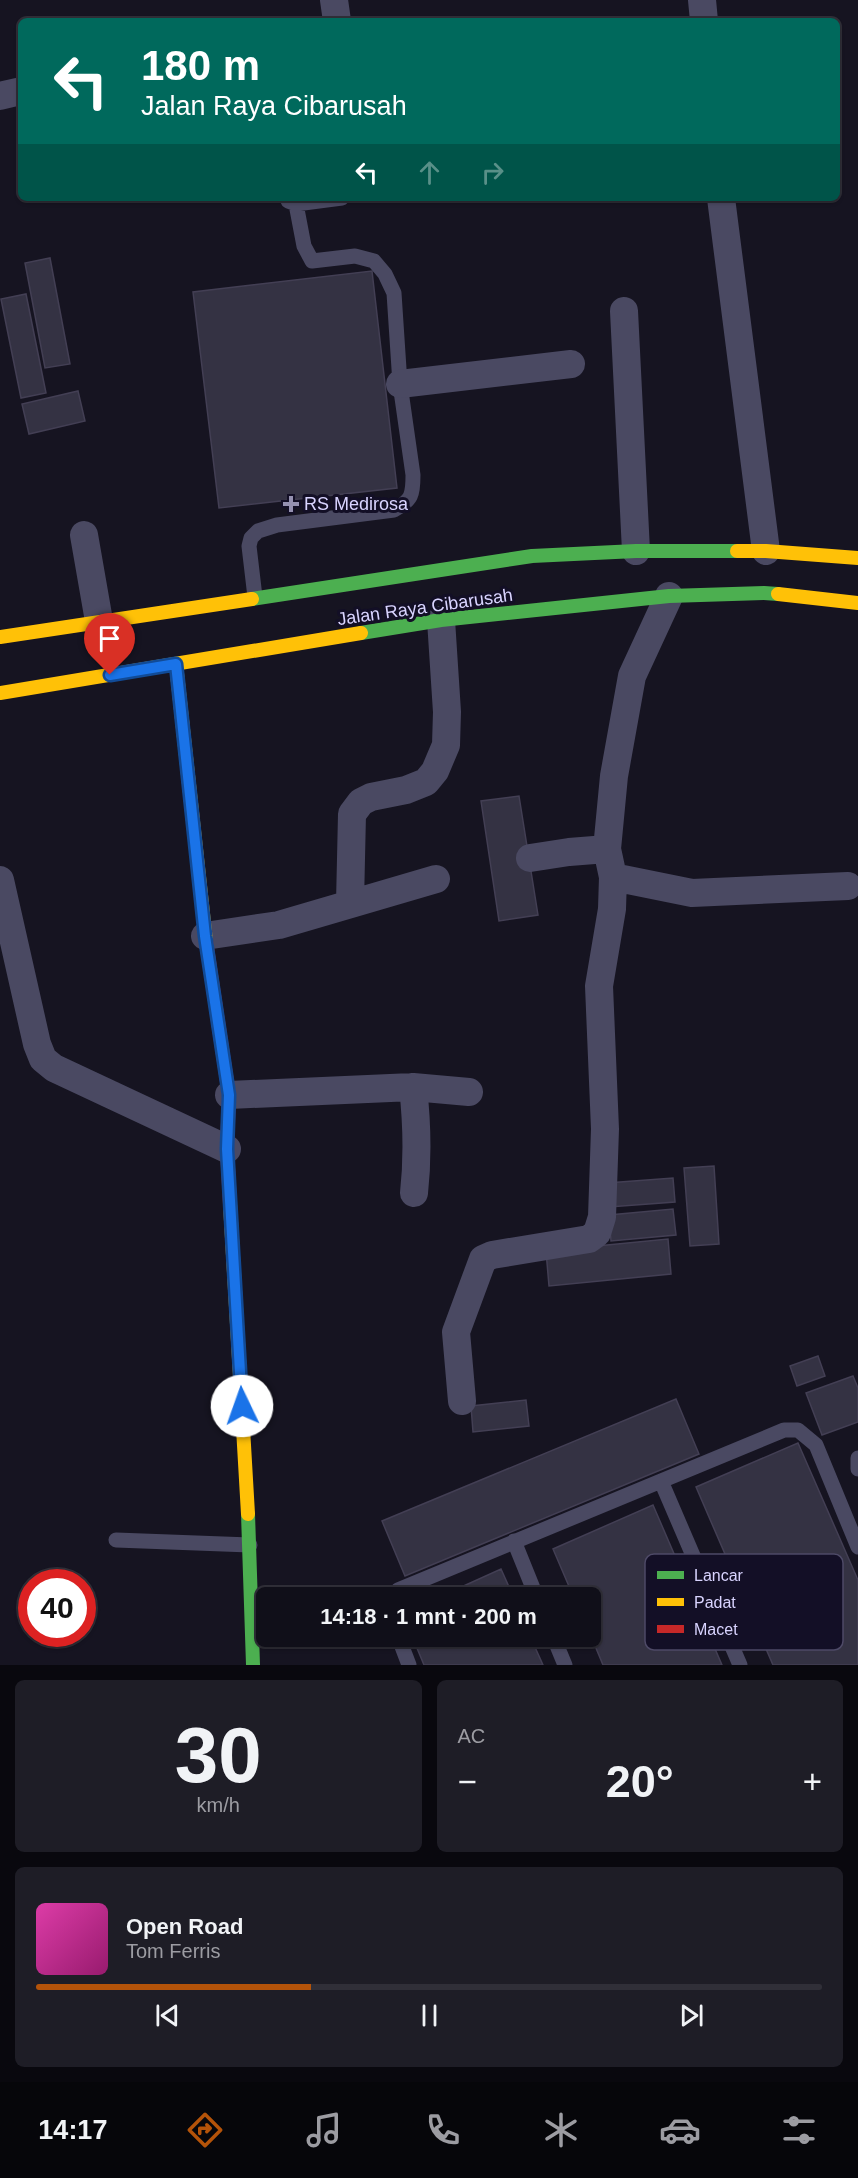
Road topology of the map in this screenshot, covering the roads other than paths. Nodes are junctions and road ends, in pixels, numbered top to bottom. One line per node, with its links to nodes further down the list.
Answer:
1 (334, 0): 3 (street)
2 (702, 0): 4 (street)
3 (337, 18)
4 (704, 18)
5 (18, 92): 6 (street)
6 (0, 96)
7 (291, 201): 11 (lane)
8 (721, 201): 14 (street)
9 (624, 311): 13 (street)
10 (571, 364): 11 (street)
11 (400, 384): 17 (lane)
12 (84, 535): 20 (street)
13 (636, 551): 14 (main road, Jalan Raya Cibarusah); 17 (main road, Jalan Raya Cibarusah)
14 (766, 551): 15 (main road, Jalan Raya Cibarusah)
15 (858, 558)
16 (669, 596): 18 (main road, Jalan Raya Cibarusah); 19 (main road, Jalan Raya Cibarusah); 24 (street)
17 (255, 597): 20 (main road, Jalan Raya Cibarusah)
18 (858, 603)
19 (441, 620): 22 (main road, Jalan Raya Cibarusah); 30 (street)
20 (99, 621): 21 (main road, Jalan Raya Cibarusah)
21 (0, 637)
22 (176, 664): 23 (main road, Jalan Raya Cibarusah); 32 (main road)
23 (0, 693)
24 (607, 849): 25 (street); 26 (street)
25 (530, 858)
26 (613, 877): 29 (street); 38 (street)
27 (436, 879): 30 (street)
28 (0, 880): 31 (street)
29 (848, 886)
30 (350, 903): 32 (street)
31 (6, 932): 36 (street)
32 (205, 936): 35 (main road)
33 (413, 1087): 34 (street); 35 (street); 37 (street)
34 (470, 1092)
35 (229, 1095): 36 (main road)
36 (227, 1149): 44 (main road)
37 (414, 1193)
38 (462, 1401)
39 (858, 1458): 40 (lane)
40 (858, 1469)
41 (661, 1481): 43 (lane); 45 (lane); 46 (lane)
42 (116, 1540): 44 (lane)
43 (514, 1541): 47 (lane); 48 (lane)
44 (250, 1545): 52 (main road)
45 (858, 1547)
46 (692, 1554)
47 (405, 1587)
48 (533, 1587)
49 (402, 1647): 53 (lane)
50 (558, 1647): 54 (lane)
51 (734, 1650): 55 (lane)
52 (253, 1665)
53 (409, 1665)
54 (565, 1665)
55 (740, 1665)

